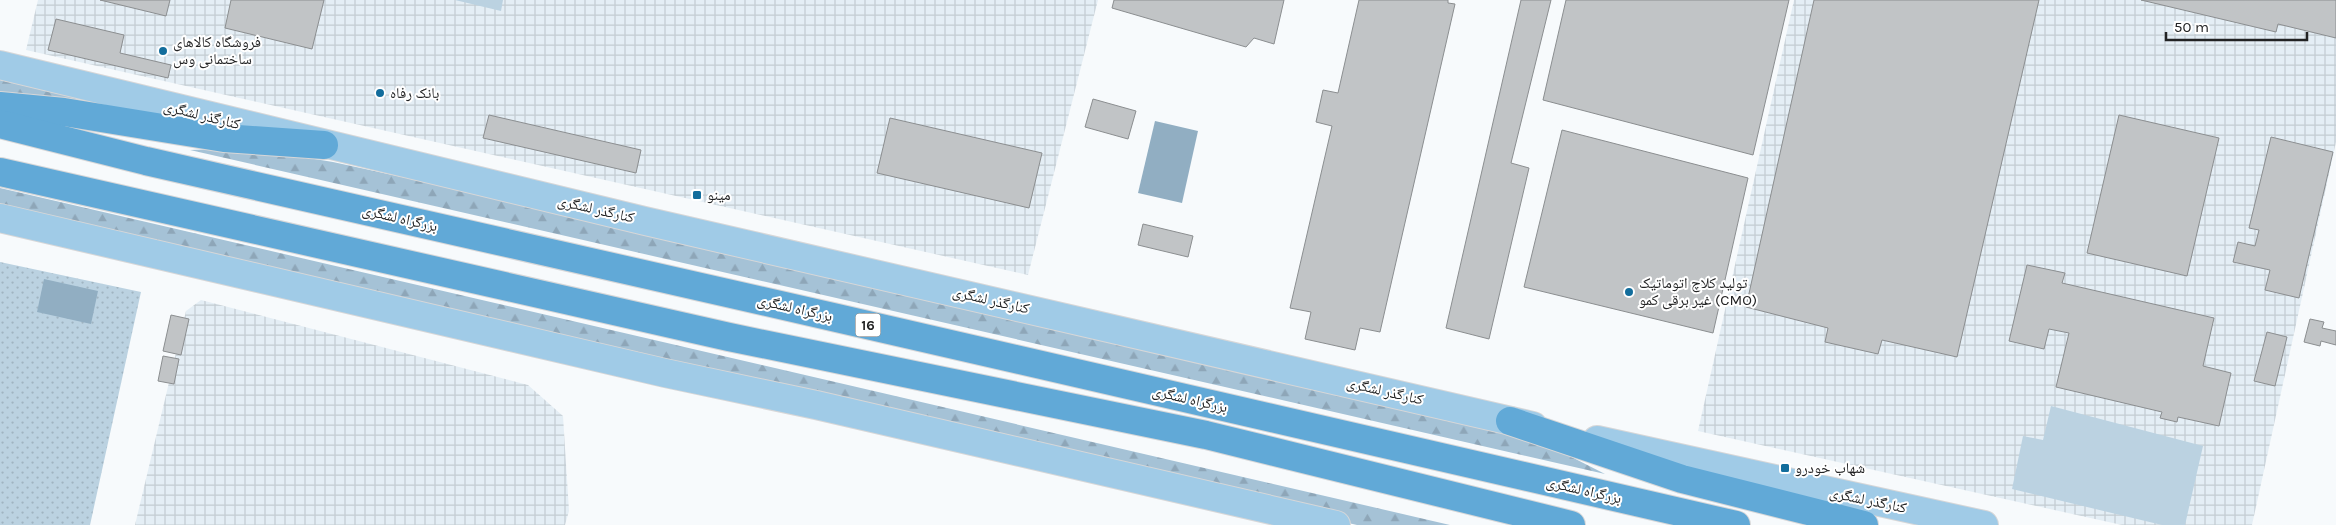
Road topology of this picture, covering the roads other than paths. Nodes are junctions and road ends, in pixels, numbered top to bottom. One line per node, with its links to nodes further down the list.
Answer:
1 (0, 65): 4 (main road, کنارگذر لشگری)
2 (0, 106): 4 (highway)
3 (0, 124): 10 (highway, بزرگراه لشگری / 16)
4 (324, 145): 7 (main road, کنارگذر لشگری)
5 (0, 172): 9 (highway, بزرگراه لشگری)
6 (0, 218): 8 (main road)
7 (1510, 421): 11 (highway); 12 (main road, کنارگذر لشگری)
8 (1336, 525)
9 (1571, 525)
10 (1736, 525)
11 (1864, 525)
12 (1984, 525)

